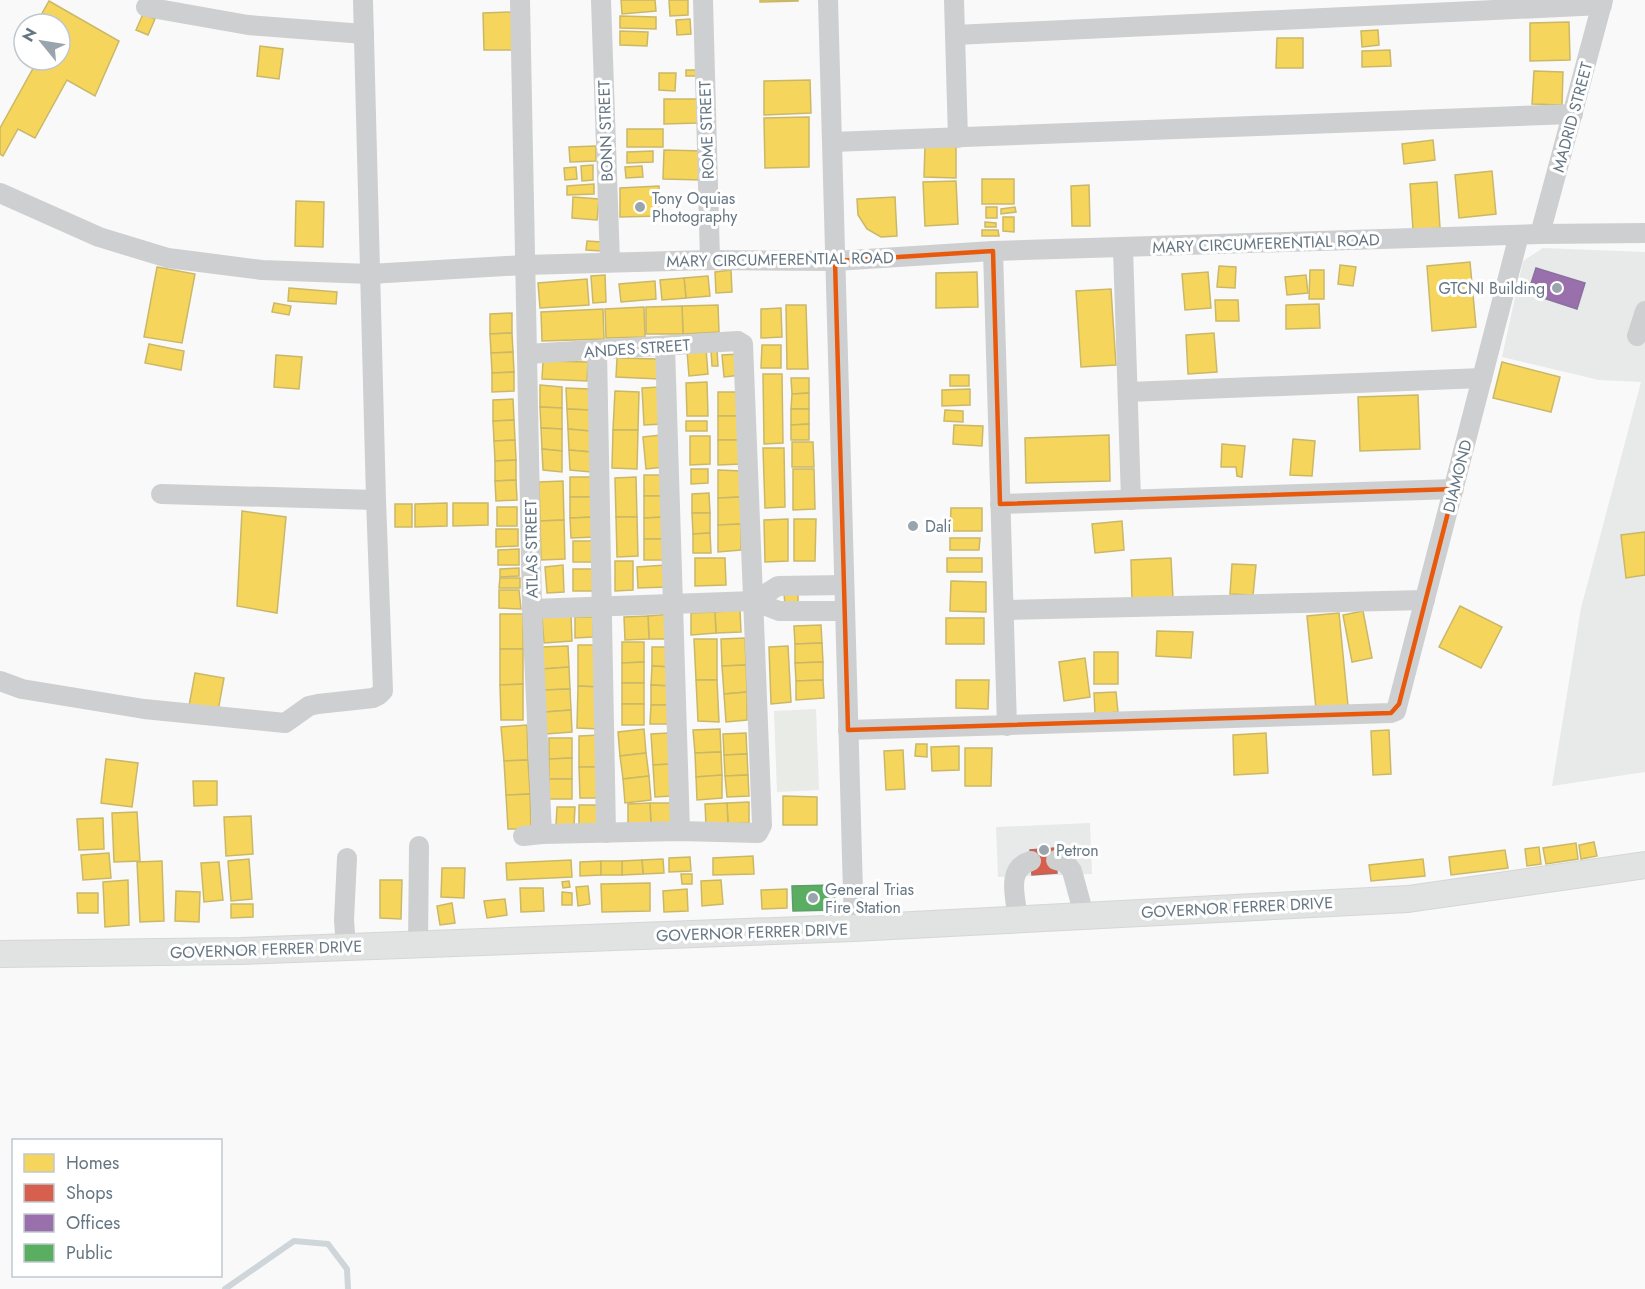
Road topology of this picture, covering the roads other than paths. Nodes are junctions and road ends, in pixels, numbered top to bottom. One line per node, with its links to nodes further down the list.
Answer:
1 (363, 0): 10 (street)
2 (520, 0): 24 (street, ATLAS STREET)
3 (601, 0): 23 (street, BONN STREET)
4 (703, 0): 21 (street, ROME STREET)
5 (828, 0): 14 (street)
6 (954, 0): 11 (street)
7 (1602, 3): 9 (street); 12 (street, MADRID STREET)
8 (146, 7): 10 (street)
9 (1420, 7): 11 (street)
10 (364, 34): 25 (street)
11 (955, 35): 13 (street)
12 (1573, 114): 13 (street); 17 (street, MADRID STREET)
13 (958, 138): 14 (street)
14 (832, 142): 22 (street)
15 (0, 193): 25 (street, MARY CIRCUMFERENTIAL ROAD)
16 (1645, 233): 17 (street, MARY CIRCUMFERENTIAL ROAD)
17 (1540, 234): 18 (street, MARY CIRCUMFERENTIAL ROAD)
18 (1519, 236): 19 (street, MARY CIRCUMFERENTIAL ROAD); 31 (street, DIAMOND)
19 (1123, 248): 20 (street, MARY CIRCUMFERENTIAL ROAD); 32 (street)
20 (993, 251): 22 (street, MARY CIRCUMFERENTIAL ROAD); 37 (street)
21 (710, 260): 22 (street, MARY CIRCUMFERENTIAL ROAD); 23 (street, MARY CIRCUMFERENTIAL ROAD)
22 (835, 261): 38 (street)
23 (610, 262): 24 (street, MARY CIRCUMFERENTIAL ROAD)
24 (524, 265): 25 (street, MARY CIRCUMFERENTIAL ROAD); 30 (street, ATLAS STREET)
25 (370, 274): 35 (street)
26 (1645, 311): 27 (street)
27 (1637, 336)
28 (665, 346): 29 (street, ANDES STREET); 40 (street, ANDES STREET); 41 (street)
29 (597, 351): 30 (street, ANDES STREET); 42 (street)
30 (528, 354): 43 (street, ATLAS STREET)
31 (1482, 378): 32 (street); 33 (street, DIAMOND)
32 (1128, 392): 36 (street)
33 (1454, 489): 36 (street); 39 (street, DIAMOND)
34 (161, 494): 35 (street)
35 (376, 500): 46 (street)
36 (1131, 500): 37 (street)
37 (1000, 504): 44 (street)
38 (844, 585): 40 (street); 45 (street)
39 (1425, 600): 44 (street); 47 (street, DIAMOND)
40 (754, 602): 41 (street); 45 (street); 49 (street)
41 (673, 604): 42 (street); 49 (street)
42 (601, 607): 43 (street); 50 (street)
43 (532, 609): 50 (street, ATLAS STREET)
44 (1004, 610): 47 (street)
45 (845, 611): 48 (street)
46 (0, 681)
47 (1007, 726): 48 (street)
48 (848, 730): 58 (street)
49 (680, 831): 50 (street)
50 (606, 833)
51 (419, 846): 59 (street)
52 (347, 858): 60 (street)
53 (1056, 860): 56 (street)
54 (1031, 861): 57 (street)
55 (1645, 865): 56 (main road, GOVERNOR FERRER DRIVE)
56 (1084, 915): 57 (main road, GOVERNOR FERRER DRIVE)
57 (1018, 919): 58 (main road, GOVERNOR FERRER DRIVE)
58 (854, 928): 59 (main road, GOVERNOR FERRER DRIVE)
59 (418, 945): 60 (main road, GOVERNOR FERRER DRIVE)
60 (346, 947): 61 (main road, GOVERNOR FERRER DRIVE)
61 (0, 954)

